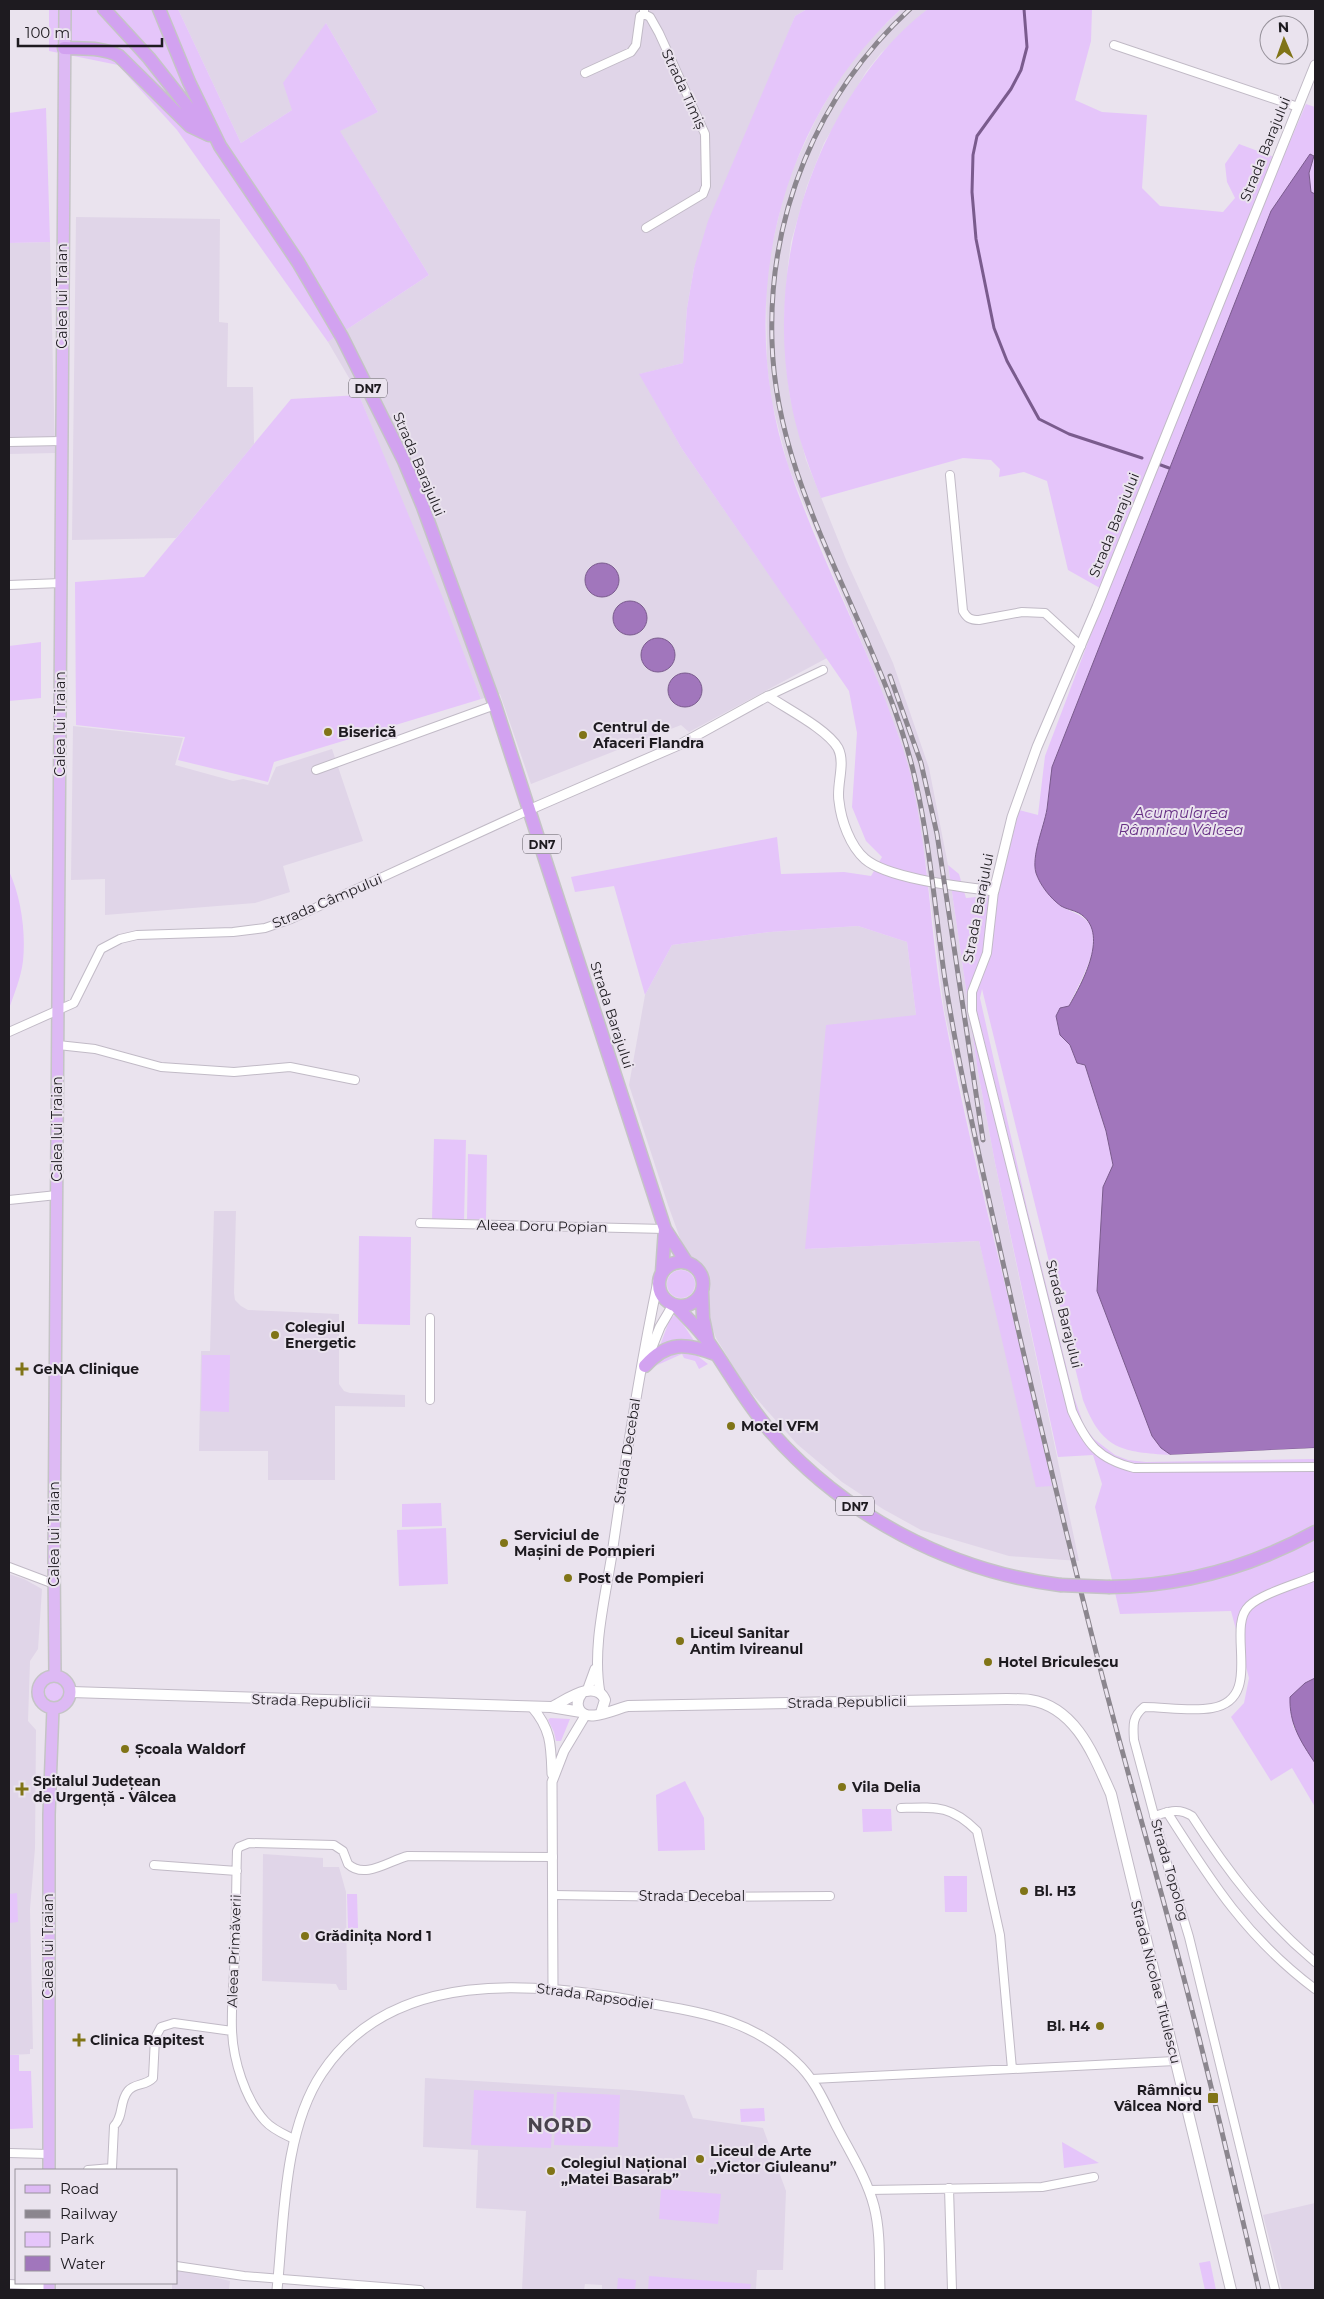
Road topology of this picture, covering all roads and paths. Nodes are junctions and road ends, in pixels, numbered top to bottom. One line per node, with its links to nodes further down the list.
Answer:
1 (65, 9): 6 (main road, Calea lui Traian)
2 (104, 9): 10 (highway, DN7)
3 (159, 9): 11 (highway, DN7)
4 (644, 11): 8 (street, Strada Timiș); 12 (street, Strada Timiș)
5 (1114, 45): 9 (street)
6 (64, 48): 10 (highway); 13 (main road, Calea lui Traian)
7 (1315, 65): 9 (street, Strada Barajului)
8 (585, 73)
9 (1298, 107): 18 (street, Strada Barajului)
10 (210, 135): 11 (highway, DN7)
11 (220, 146): 21 (highway, Strada Barajului / DN7)
12 (646, 228)
13 (61, 441): 14 (street); 16 (main road, Calea lui Traian)
14 (9, 442)
15 (950, 475): 18 (street)
16 (61, 583): 17 (street); 25 (main road, Calea lui Traian)
17 (9, 585)
18 (1081, 646): 24 (street, Strada Barajului)
19 (823, 670): 20 (street)
20 (768, 696): 23 (street); 24 (street)
21 (495, 705): 22 (street); 23 (highway, Strada Barajului / DN7)
22 (316, 770)
23 (531, 810): 25 (street, Strada Câmpului); 32 (highway, Strada Barajului / DN7)
24 (994, 890): 43 (street, Strada Barajului)
25 (58, 1011): 26 (street, Strada Câmpului); 27 (main road, Calea lui Traian)
26 (9, 1032)
27 (58, 1045): 28 (street); 29 (main road, Calea lui Traian)
28 (355, 1080)
29 (57, 1195): 30 (street); 47 (main road, Calea lui Traian)
30 (9, 1200)
31 (420, 1223): 32 (street, Aleea Doru Popian)
32 (665, 1229): 33 (highway, Strada Barajului / DN7); 34 (highway, Strada Barajului / DN7)
33 (687, 1263): 34 (highway); 35 (highway, DN7)
34 (660, 1277): 36 (highway, DN7); 41 (street, Strada Decebal)
35 (702, 1291): 36 (highway); 38 (highway, DN7)
36 (674, 1306): 38 (highway, DN7); 40 (street, Strada Decebal)
37 (430, 1318): 42 (street)
38 (708, 1342): 39 (highway, DN7)
39 (715, 1354): 40 (highway); 44 (highway, DN7, bridge)
40 (645, 1366): 41 (street, Strada Decebal)
41 (638, 1384): 48 (street, Strada Decebal)
42 (430, 1400)
43 (1315, 1467)
44 (1315, 1532)
45 (9, 1567): 47 (street)
46 (1315, 1576): 63 (street, Strada Topolog)
47 (54, 1584): 49 (main road, Calea lui Traian)
48 (596, 1667): 51 (street, Strada Decebal); 52 (street, Strada Decebal)
49 (55, 1676): 50 (main road); 56 (main road)
50 (71, 1692): 54 (main road, Strada Republicii); 56 (main road)
51 (584, 1692): 52 (main road, Strada Republicii); 55 (main road, Strada Republicii); 58 (main road)
52 (602, 1695): 53 (main road, Strada Republicii); 57 (main road)
53 (628, 1706): 57 (main road, Strada Republicii); 59 (main road, Strada Republicii)
54 (532, 1707): 55 (main road, Strada Republicii); 60 (street)
55 (551, 1707): 58 (main road, Strada Republicii)
56 (53, 1708): 78 (main road, Calea lui Traian)
57 (601, 1713): 58 (main road, Strada Republicii)
58 (583, 1714): 60 (street)
59 (1064, 1715): 73 (main road, Strada Nicolae Titulescu)
60 (552, 1782): 64 (street)
61 (901, 1808): 74 (street)
62 (1167, 1812): 63 (street); 69 (street); 71 (street)
63 (1154, 1816): 94 (street, Strada Topolog)
64 (553, 1857): 66 (street, Aleea Primăverii); 67 (street)
65 (154, 1865): 66 (street)
66 (236, 1871): 72 (street, Aleea Primăverii)
67 (553, 1895): 68 (street, Strada Decebal); 70 (street)
68 (830, 1896)
69 (1315, 1962)
70 (553, 1988): 75 (street, Strada Rapsodiei); 76 (street, Strada Rapsodiei)
71 (1315, 1989)
72 (232, 2031): 76 (street, Aleea Primăverii); 80 (street)
73 (1175, 2061): 74 (street); 93 (main road, Strada Nicolae Titulescu)
74 (1012, 2069): 75 (street)
75 (812, 2079): 83 (street, Strada Rapsodiei)
76 (294, 2138): 85 (street, Strada Rapsodiei)
77 (9, 2153): 78 (street)
78 (48, 2154): 79 (main road, Calea lui Traian)
79 (48, 2169)
80 (100, 2169)
81 (1094, 2177): 82 (street)
82 (949, 2188): 83 (street); 92 (street)
83 (869, 2190): 91 (street, Strada Rapsodiei)
84 (178, 2266): 85 (street)
85 (278, 2277): 88 (street); 89 (street, Strada Rapsodiei)
86 (9, 2284): 87 (street)
87 (49, 2286)
88 (371, 2288): 90 (street)
89 (277, 2290)
90 (420, 2290)
91 (880, 2290)
92 (952, 2290)
93 (1231, 2290)
94 (1275, 2290)

